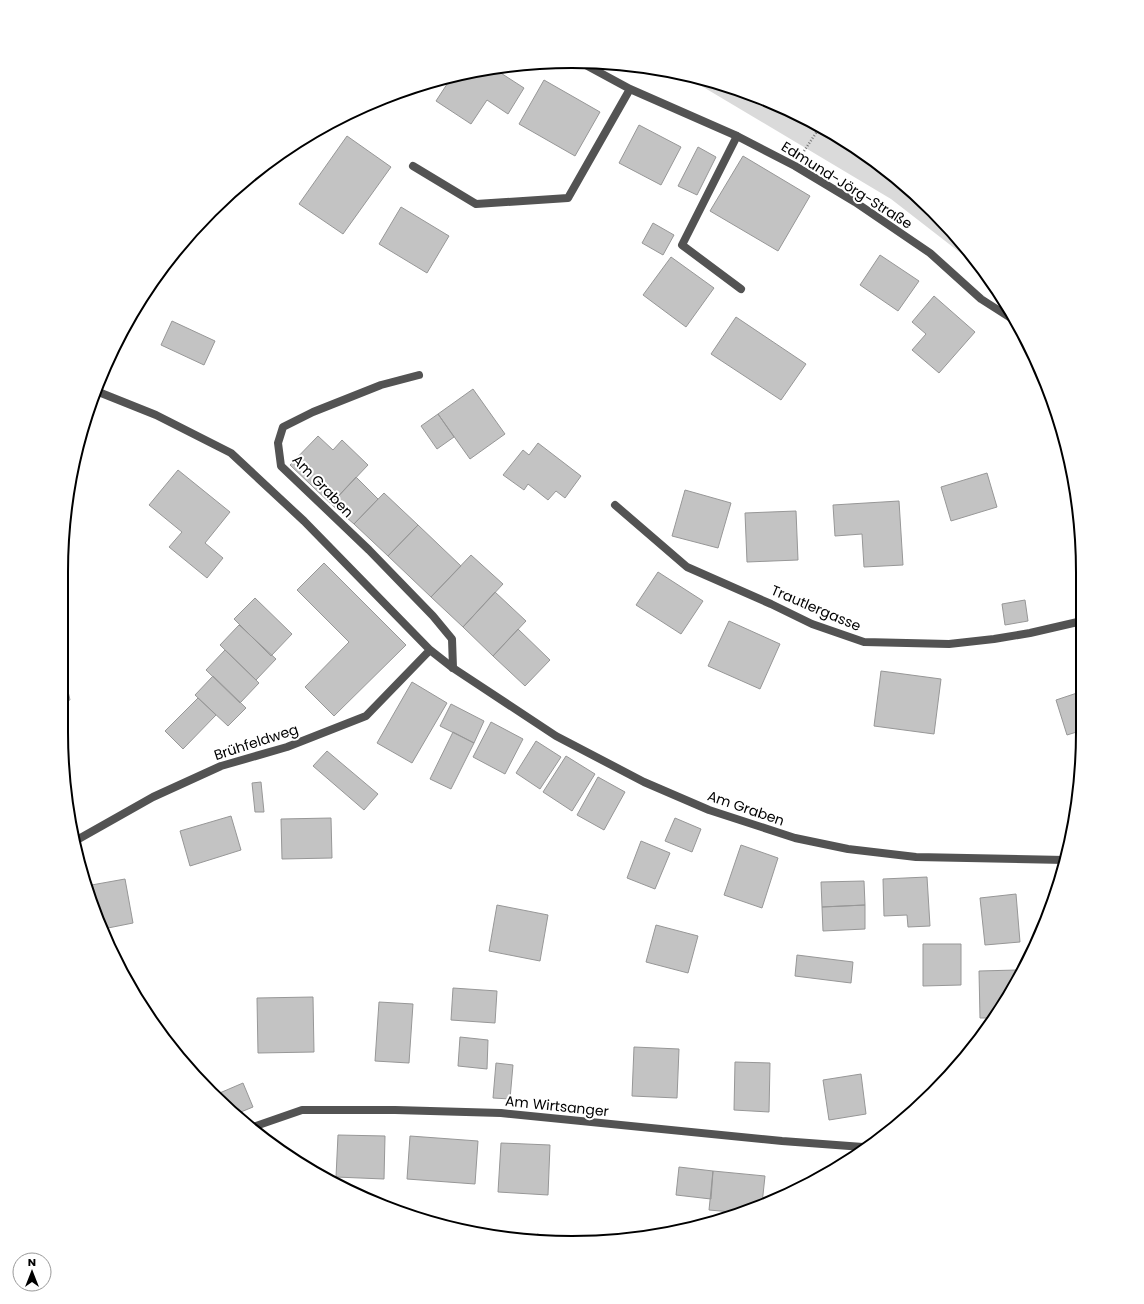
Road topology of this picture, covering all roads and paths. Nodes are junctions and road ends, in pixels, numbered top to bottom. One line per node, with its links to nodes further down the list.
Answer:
1 (593, 69): 2 (street, Edmund-Jörg-Straße)
2 (630, 88): 4 (street, Edmund-Jörg-Straße); 5 (street)
3 (817, 132): 6 (path)
4 (737, 136): 6 (street, Edmund-Jörg-Straße); 7 (street)
5 (413, 166)
6 (795, 166): 8 (street, Edmund-Jörg-Straße)
7 (741, 289)
8 (1004, 314)
9 (419, 375): 14 (street, Am Graben)
10 (101, 393): 13 (street, Am Graben)
11 (616, 505): 12 (street, Trautlergasse)
12 (1076, 622)
13 (430, 650): 14 (street, Am Graben); 15 (street, Brühfeldweg)
14 (453, 668): 16 (street, Am Graben)
15 (80, 838)
16 (1059, 860)
17 (257, 1125): 18 (street, Am Wirtsanger)
18 (858, 1147)

